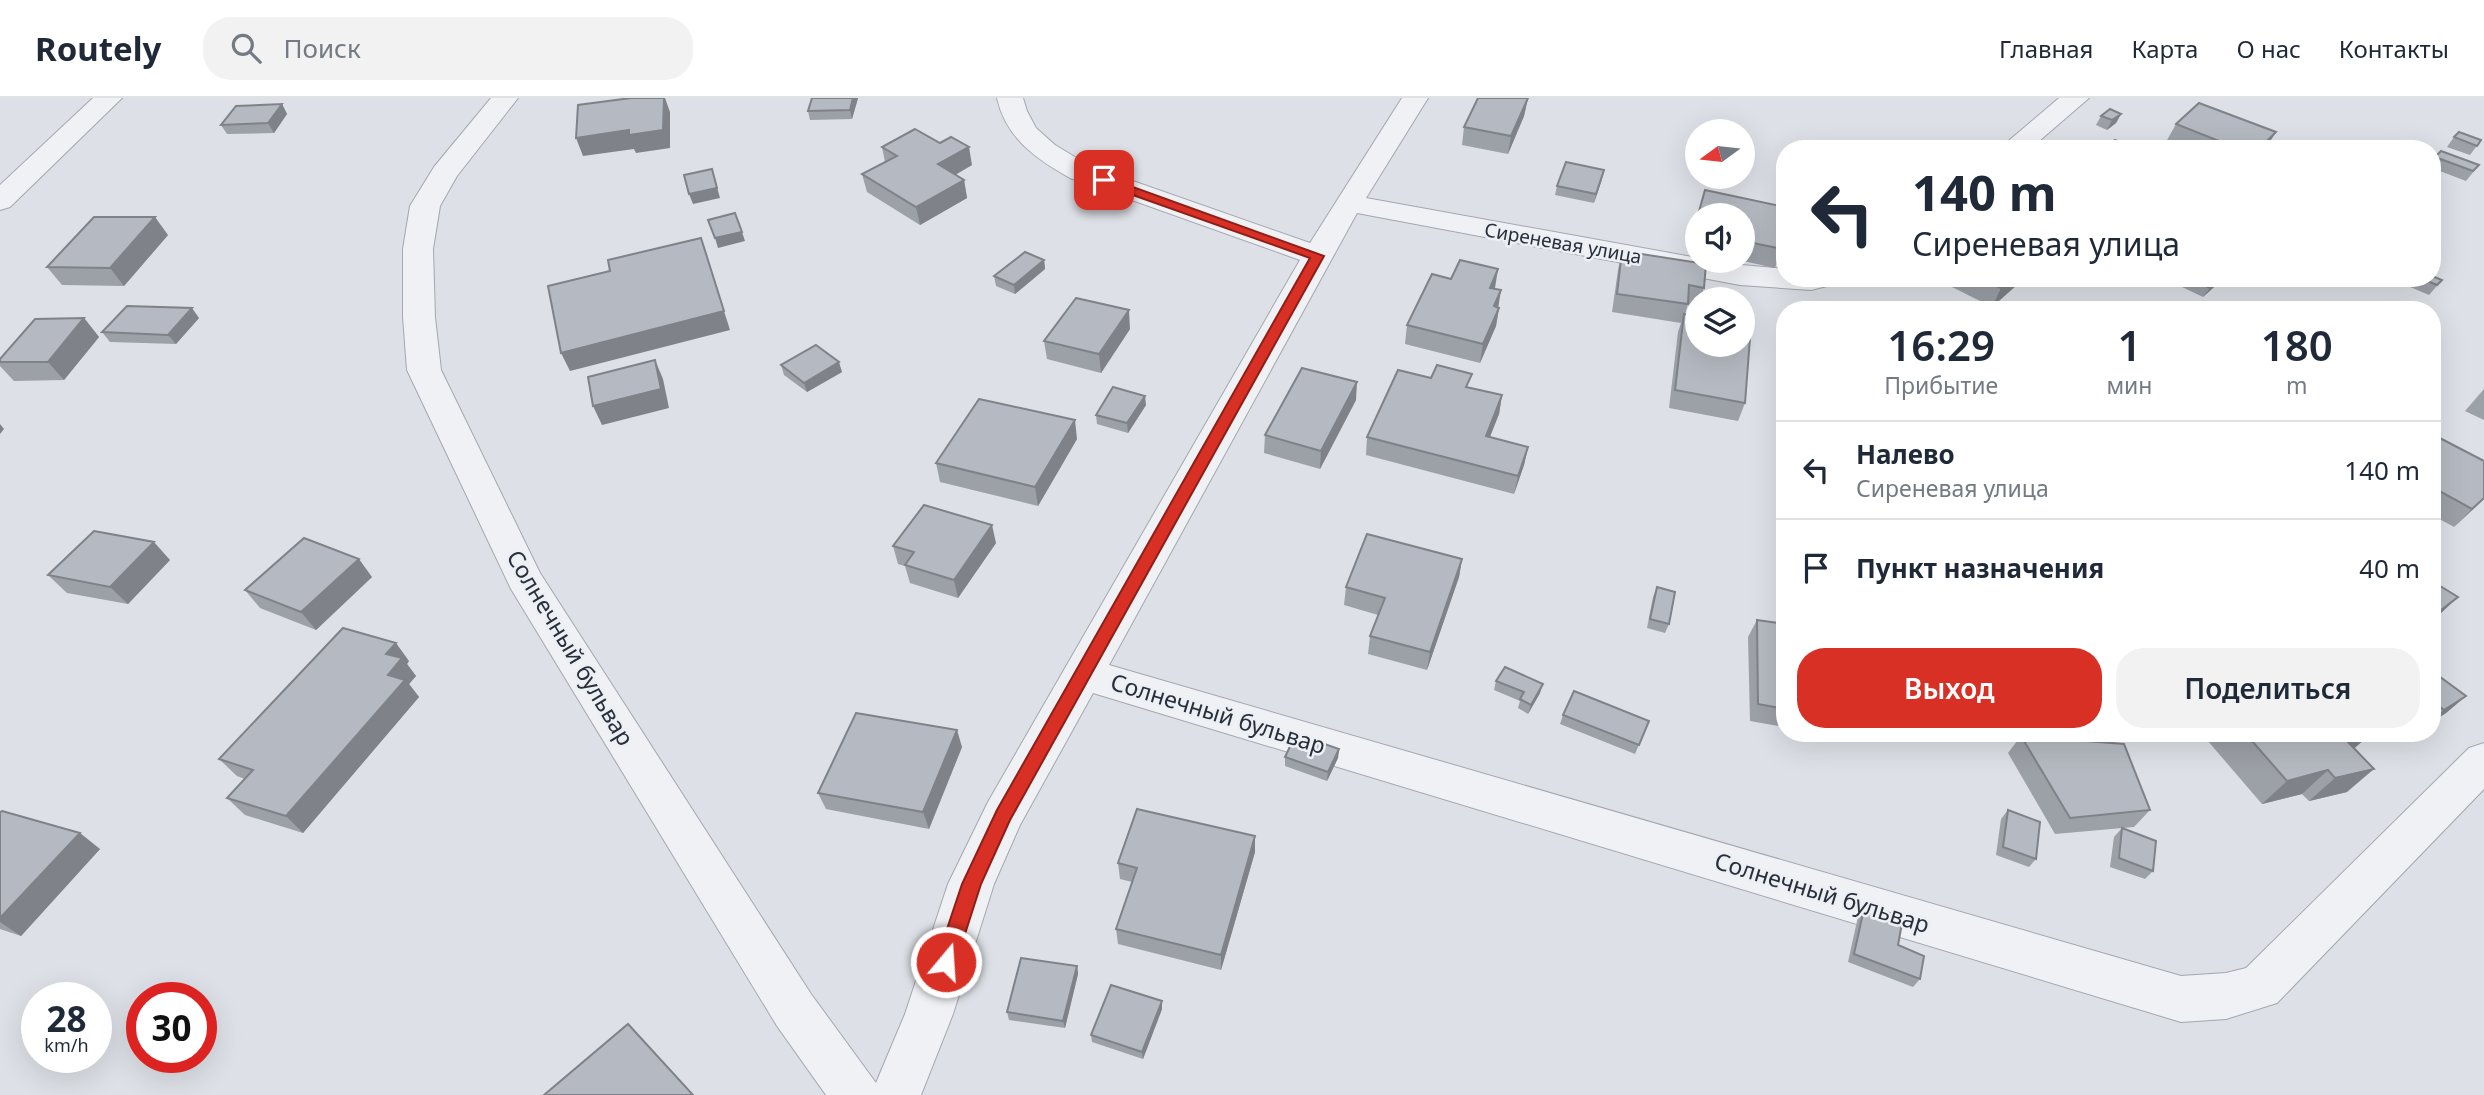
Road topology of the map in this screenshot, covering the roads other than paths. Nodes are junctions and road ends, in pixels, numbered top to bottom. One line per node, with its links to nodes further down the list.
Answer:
1 (109, 98): 7 (street)
2 (505, 98): 13 (street, Солнечный бульвар)
3 (1010, 98): 9 (street)
4 (1415, 98): 8 (street)
5 (2076, 98): 6 (street)
6 (2024, 140)
7 (0, 201)
8 (1348, 203): 9 (street); 10 (street, Сиреневая улица)
9 (1318, 256): 11 (street)
10 (1776, 278)
11 (1082, 673): 12 (street, Солнечный бульвар); 14 (street)
12 (2484, 761)
13 (856, 1095)
14 (896, 1095)

